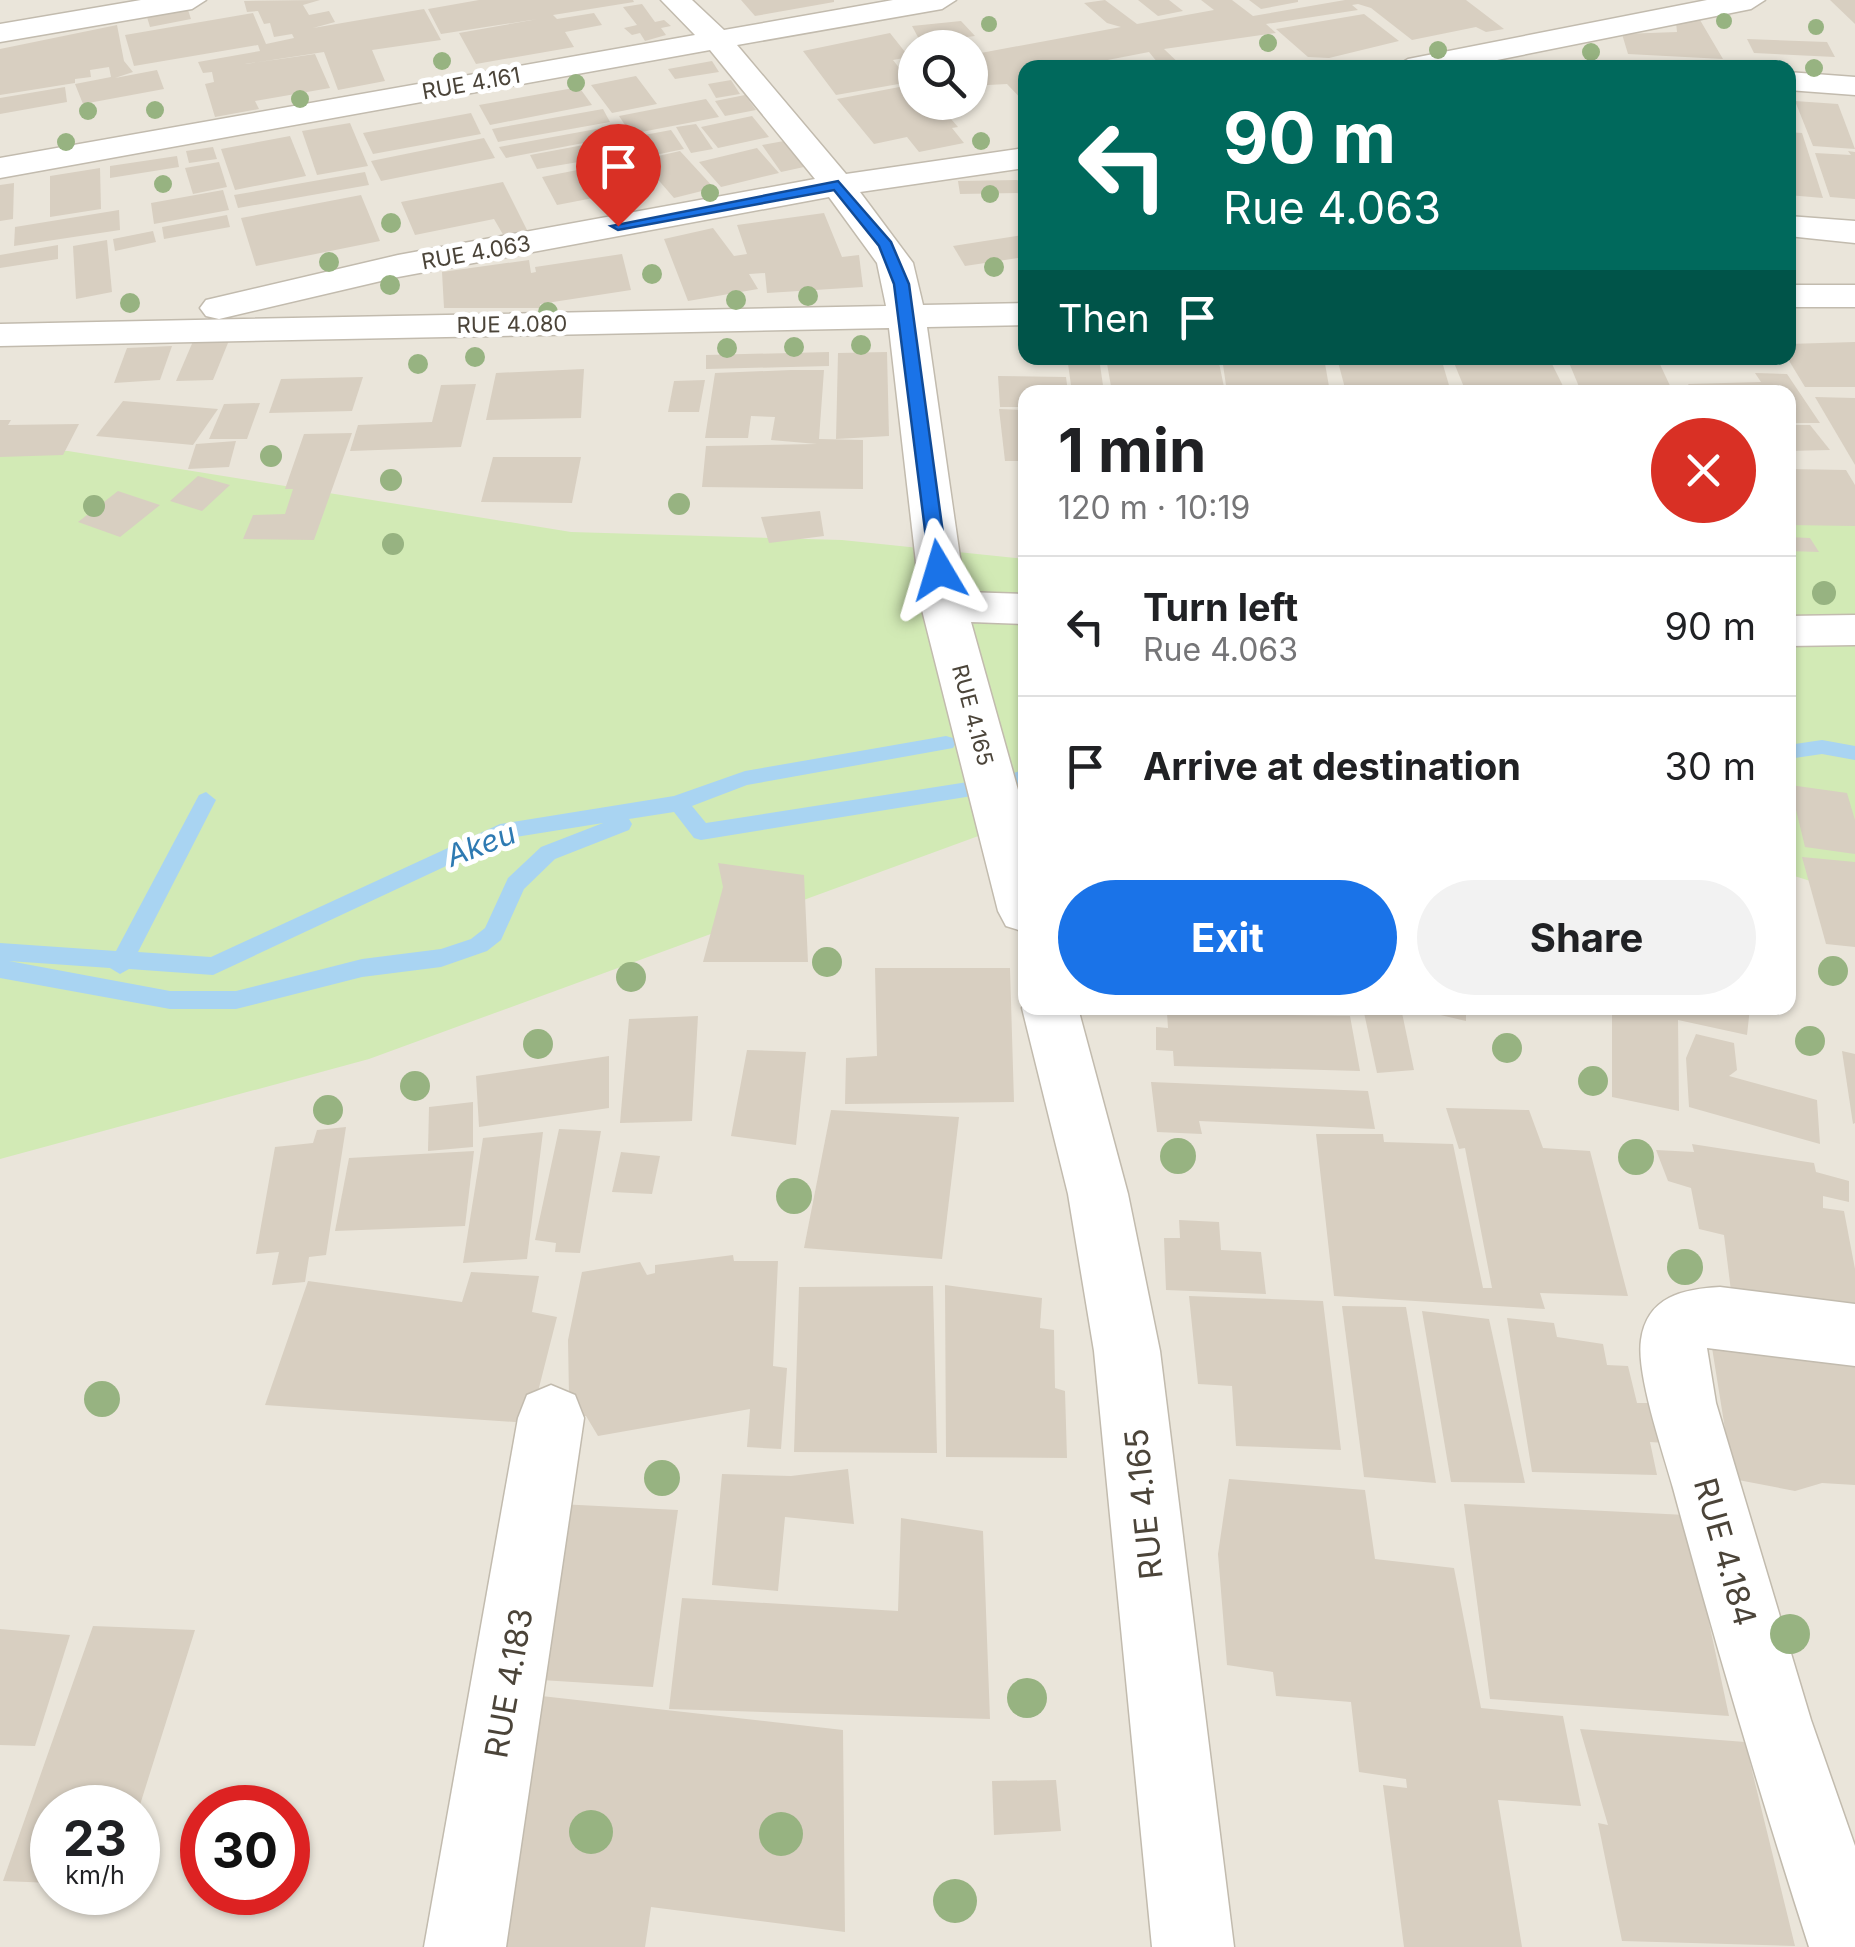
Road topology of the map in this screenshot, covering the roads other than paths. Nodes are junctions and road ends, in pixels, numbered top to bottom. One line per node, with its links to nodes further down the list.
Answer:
1 (192, 0): 5 (street)
2 (675, 0): 6 (street, RUE 4.165)
3 (942, 0): 6 (street, RUE 4.161)
4 (1750, 0): 7 (street)
5 (0, 33)
6 (716, 38): 11 (street, RUE 4.161); 12 (street, RUE 4.165)
7 (1449, 60)
8 (1796, 82): 9 (street)
9 (1855, 86)
10 (1018, 162): 12 (street, RUE 4.063)
11 (0, 168)
12 (838, 185): 18 (street, RUE 4.165); 19 (street, RUE 4.063)
13 (1796, 227): 14 (street)
14 (1855, 232)
15 (1796, 296): 16 (street)
16 (1855, 296)
17 (1018, 314): 18 (street, RUE 4.080)
18 (906, 318): 19 (street, RUE 4.080); 21 (street, RUE 4.165)
19 (170, 329): 20 (street, RUE 4.080)
20 (0, 336)
21 (944, 606): 22 (street); 25 (street, RUE 4.165)
22 (1018, 609)
23 (1855, 630): 24 (street)
24 (1796, 632)
25 (1018, 883)
26 (1052, 1015): 30 (street, RUE 4.165)
27 (1855, 1336): 31 (street, RUE 4.184)
28 (551, 1418): 29 (street, RUE 4.183)
29 (465, 1947)
30 (1193, 1947)
31 (1850, 1947)

